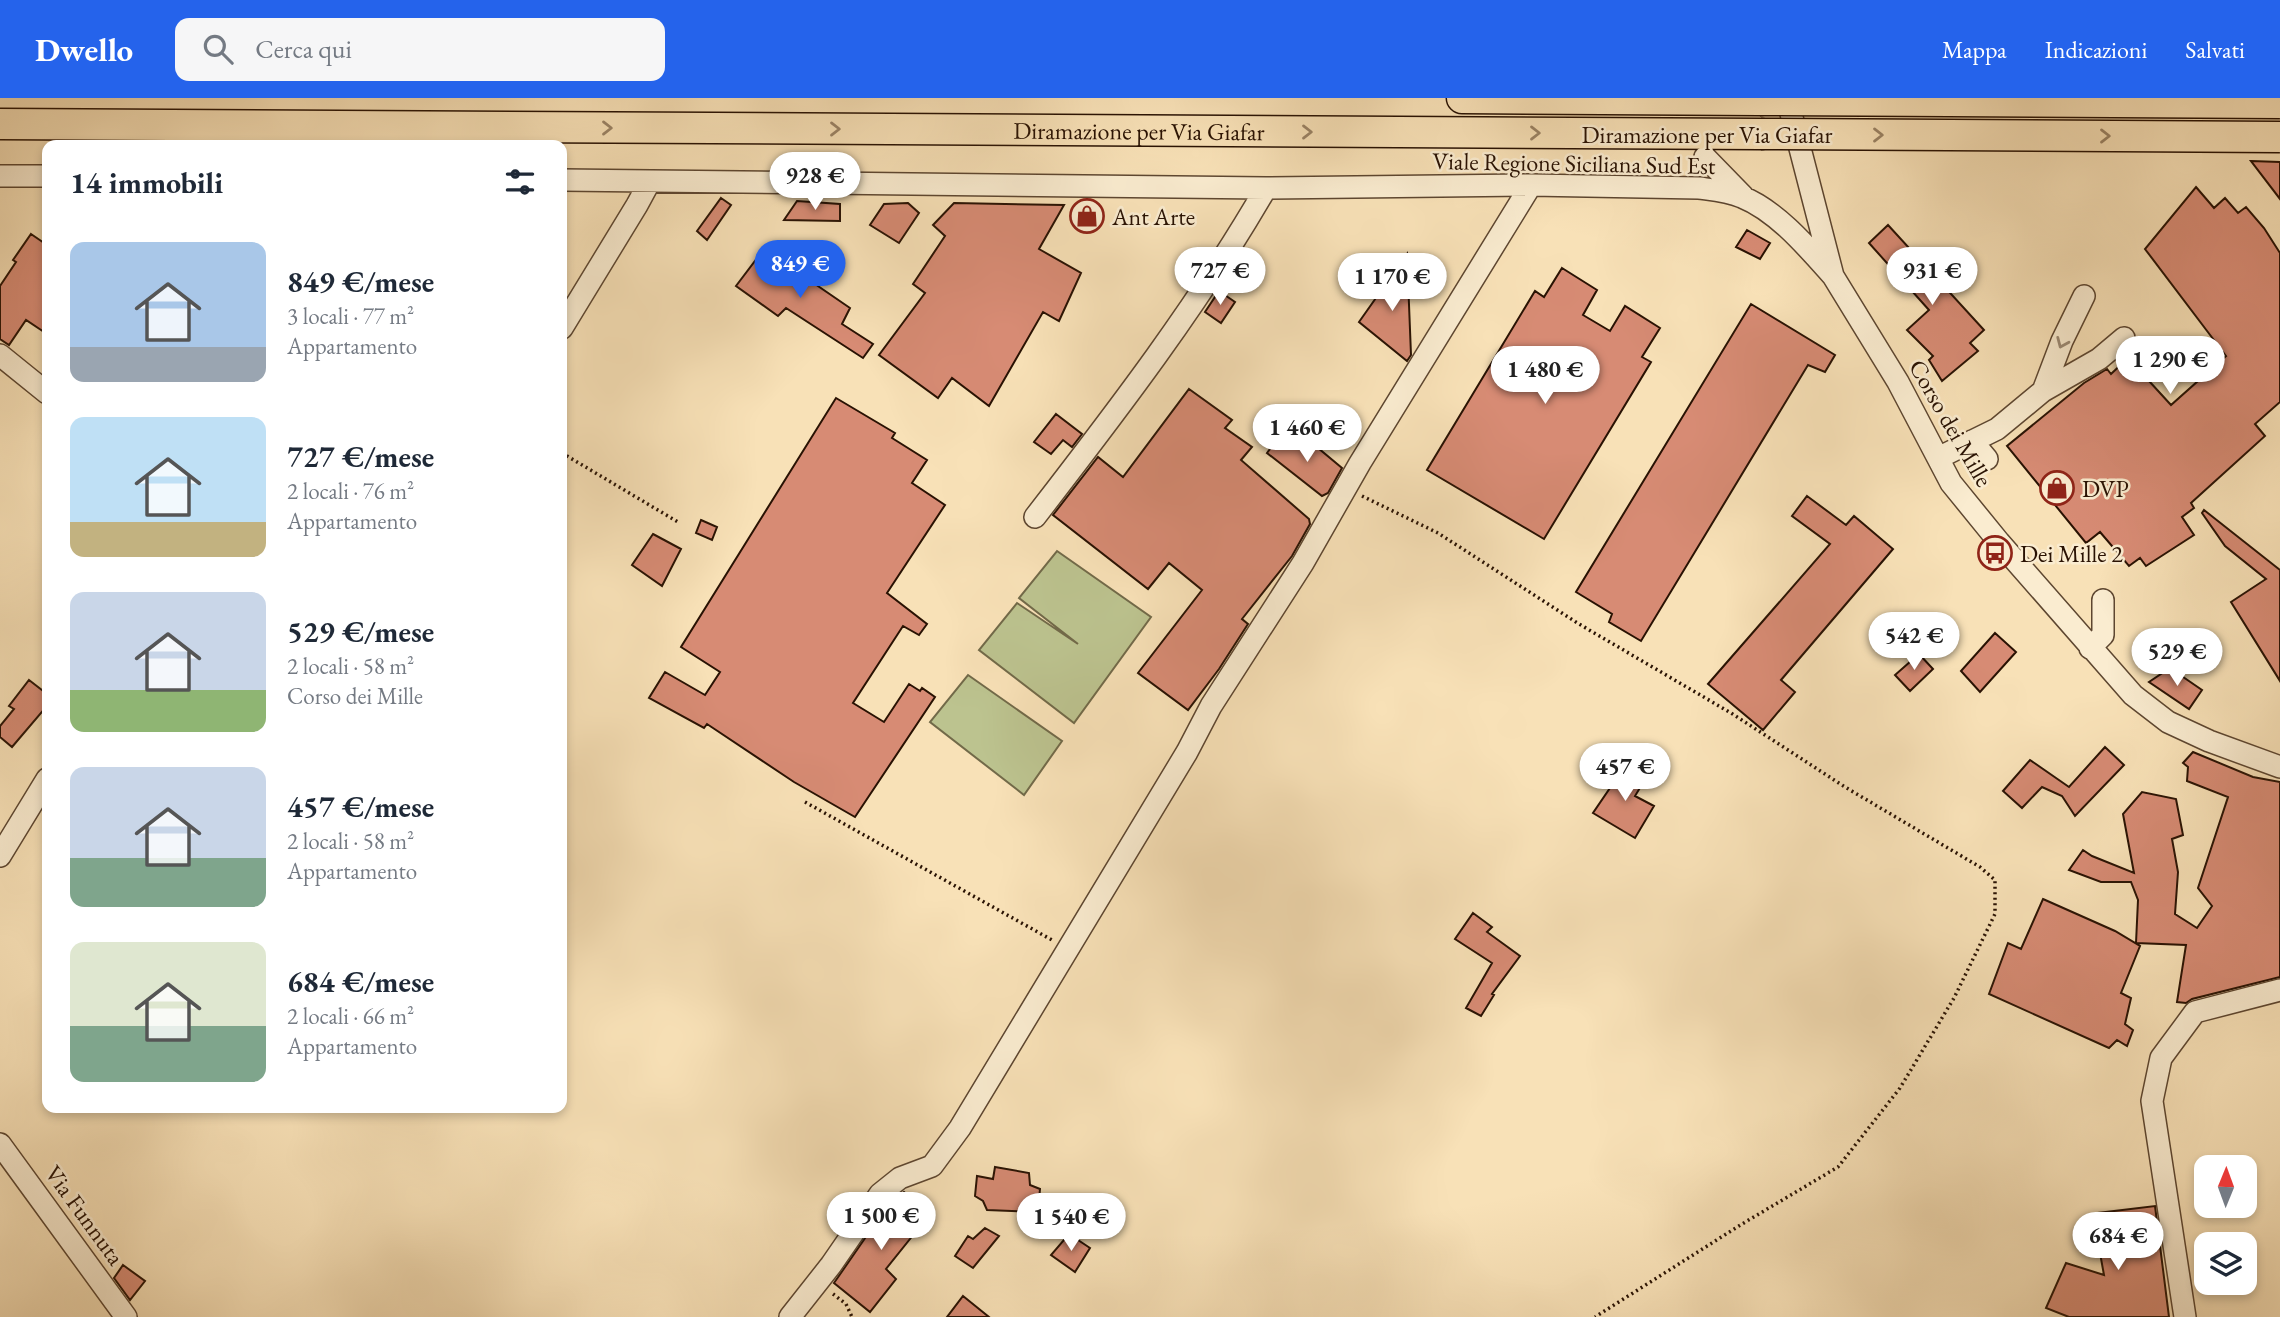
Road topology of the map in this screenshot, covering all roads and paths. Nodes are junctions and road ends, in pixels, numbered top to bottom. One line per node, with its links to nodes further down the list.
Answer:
1 (1462, 98): 2 (highway, Diramazione per Via Giafar)
2 (1774, 99): 3 (highway, Diramazione per Via Giafar, bridge); 14 (street, Corso dei Mille)
3 (2280, 103)
4 (0, 124): 5 (highway, Diramazione per Via Giafar, one-way to 5, bridge)
5 (2280, 137)
6 (1705, 157): 13 (street, Viale Regione Siciliana Sud Est)
7 (0, 176): 8 (street)
8 (42, 177)
9 (567, 180): 10 (street, Viale Regione Siciliana Sud Est)
10 (650, 181): 12 (street, Viale Regione Siciliana Sud Est); 16 (street)
11 (1531, 186): 12 (street, Viale Regione Siciliana Sud Est); 13 (street, Viale Regione Siciliana Sud Est); 25 (street)
12 (1265, 188): 26 (street)
13 (1745, 198): 14 (street, Viale Regione Siciliana Sud Est)
14 (1833, 276): 23 (street, Corso dei Mille)
15 (2084, 296): 20 (street, one-way to 20)
16 (567, 320)
17 (2124, 338): 20 (street)
18 (0, 355): 19 (street)
19 (42, 389)
20 (2043, 391): 21 (street)
21 (1972, 441): 23 (street); 24 (street)
22 (567, 456): 27 (path)
23 (1938, 458): 29 (street, Corso dei Mille)
24 (1987, 459)
25 (1346, 488): 34 (street); 41 (path)
26 (1035, 517)
27 (678, 522)
28 (2103, 600): 29 (street)
29 (2090, 648): 30 (street, Corso dei Mille)
30 (2280, 767)
31 (42, 787): 33 (street)
32 (805, 802): 34 (path)
33 (0, 856)
34 (1069, 949): 37 (street)
35 (2280, 990): 42 (street)
36 (0, 1143): 38 (street, Via Funnuta)
37 (818, 1282): 39 (street); 40 (path)
38 (126, 1317)
39 (790, 1317)
40 (852, 1317)
41 (1595, 1317)
42 (2185, 1317)

